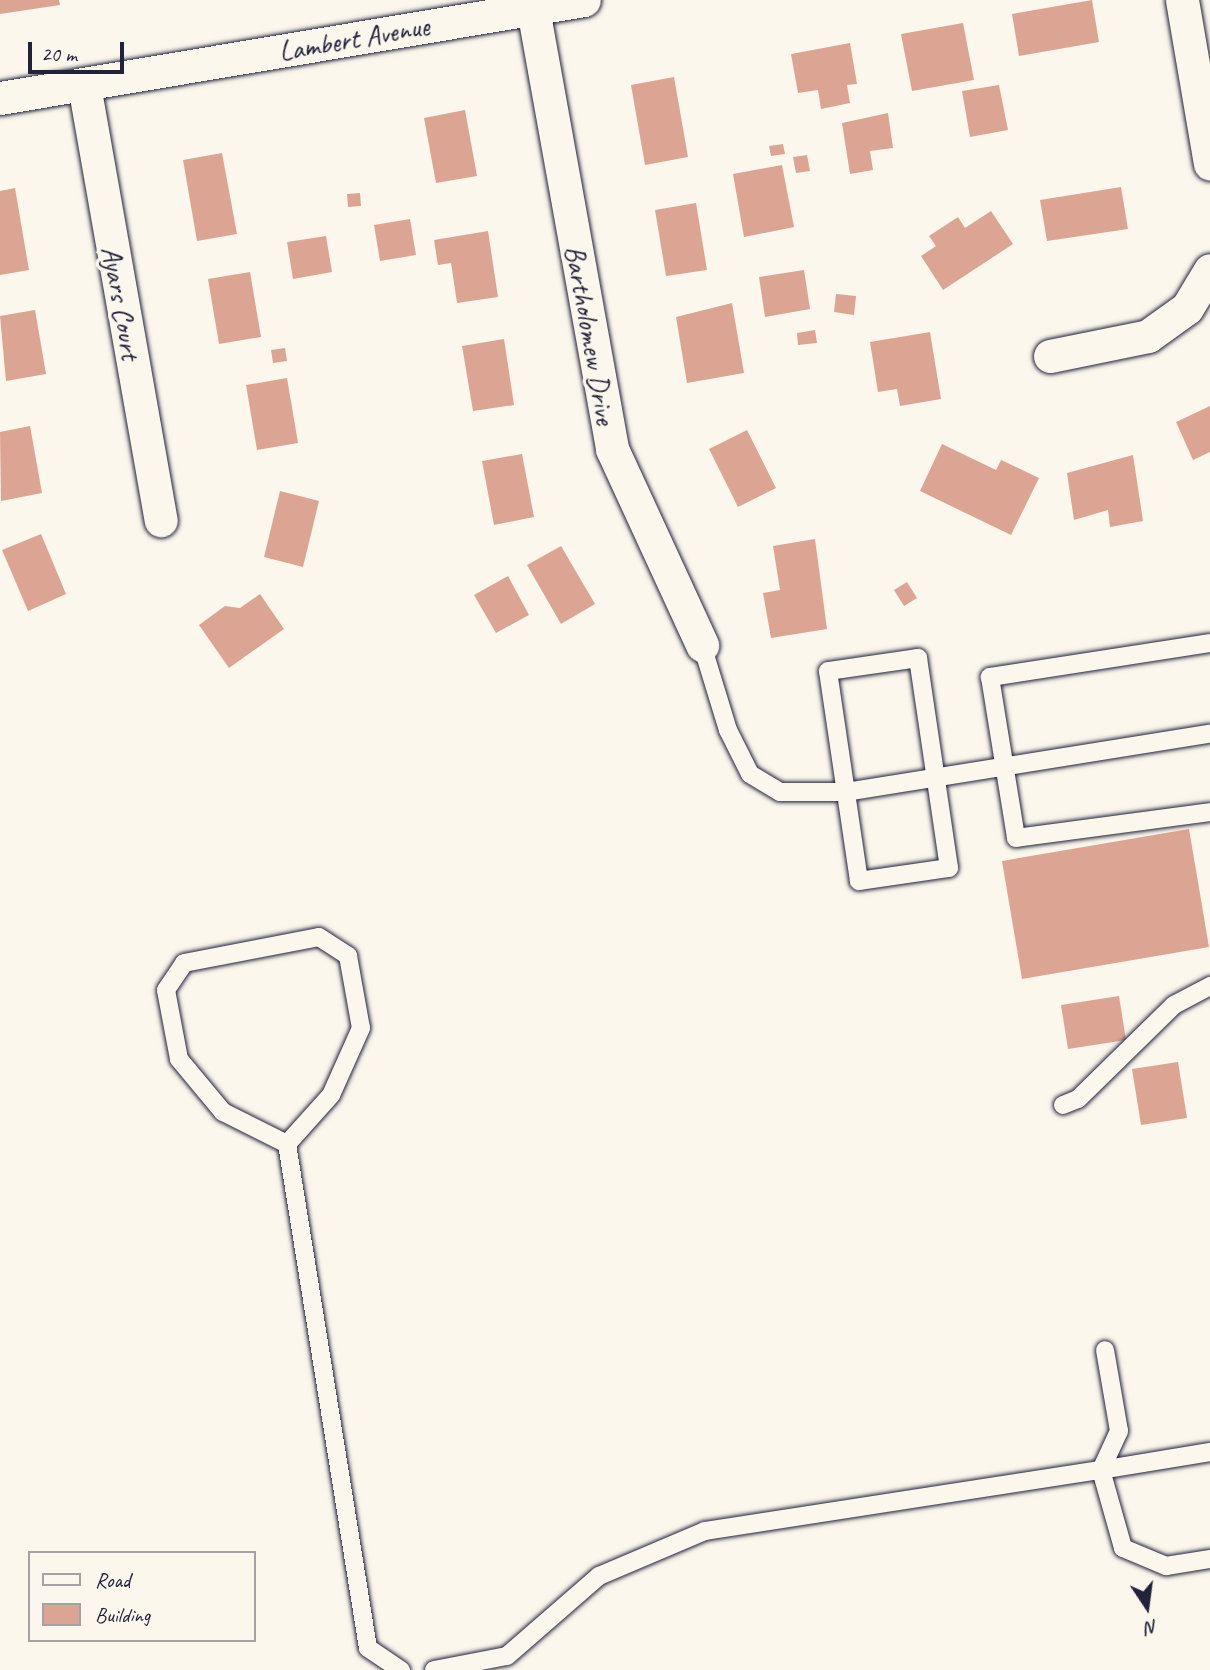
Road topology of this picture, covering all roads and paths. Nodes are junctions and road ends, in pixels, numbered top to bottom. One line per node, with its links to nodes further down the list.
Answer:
1 (584, 0): 3 (street, Lambert Avenue)
2 (1182, 0): 6 (street)
3 (533, 9): 4 (street, Lambert Avenue); 11 (street, Bartholomew Drive)
4 (84, 85): 5 (street, Lambert Avenue); 9 (street, Ayars Court)
5 (0, 98)
6 (1210, 164)
7 (1210, 270): 8 (street)
8 (1050, 356)
9 (161, 520)
10 (1210, 643): 13 (lane)
11 (702, 645): 15 (lane)
12 (1210, 734): 13 (lane)
13 (1004, 767): 14 (lane); 16 (lane)
14 (935, 778): 15 (lane); 15 (lane); 15 (lane)
15 (846, 792)
16 (1210, 812)
17 (1210, 986): 18 (lane)
18 (1063, 1105)
19 (287, 1143): 19 (lane); 24 (lane)
20 (1105, 1350): 22 (lane)
21 (1210, 1452): 22 (lane)
22 (1101, 1470): 23 (lane); 25 (lane)
23 (1210, 1559)
24 (401, 1670)
25 (434, 1670)

